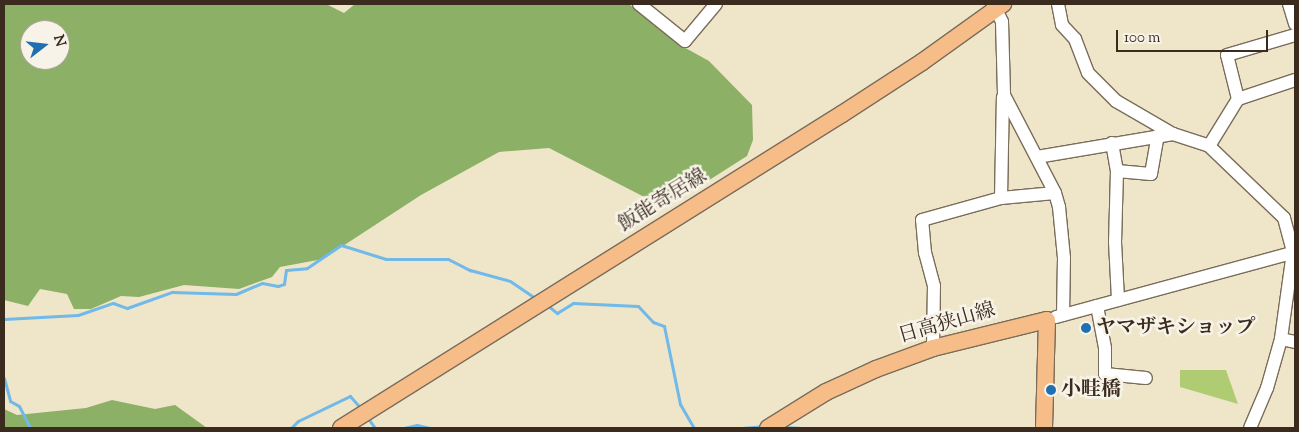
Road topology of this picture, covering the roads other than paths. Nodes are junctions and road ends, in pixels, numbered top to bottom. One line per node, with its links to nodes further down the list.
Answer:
1 (639, 4): 2 (street)
2 (716, 4)
3 (1058, 4): 11 (street)
4 (1289, 4): 6 (street)
5 (997, 5): 9 (street); 29 (main road, 飯能寄居線)
6 (1295, 24)
7 (1295, 35): 10 (street)
8 (1295, 80): 10 (street)
9 (1004, 95): 15 (street); 18 (street)
10 (1238, 100): 14 (street)
11 (1173, 134): 12 (street); 14 (street)
12 (1158, 136): 13 (street); 16 (street)
13 (1112, 143): 15 (street); 16 (street)
14 (1209, 146): 19 (street)
15 (1037, 157): 17 (street)
16 (1116, 170): 20 (street)
17 (1056, 193): 18 (street); 22 (street)
18 (1001, 198): 26 (street)
19 (1294, 252): 20 (street); 24 (street)
20 (1118, 300): 21 (street)
21 (1097, 306): 22 (street); 27 (street)
22 (1063, 315): 23 (street)
23 (1046, 320): 26 (main road, 日高狭山線); 30 (main road)
24 (1281, 339): 25 (street); 31 (street)
25 (1295, 342)
26 (933, 348): 28 (main road, 日高狭山線)
27 (1146, 378)
28 (774, 424)
29 (342, 428)
30 (1044, 428)
31 (1250, 428)

